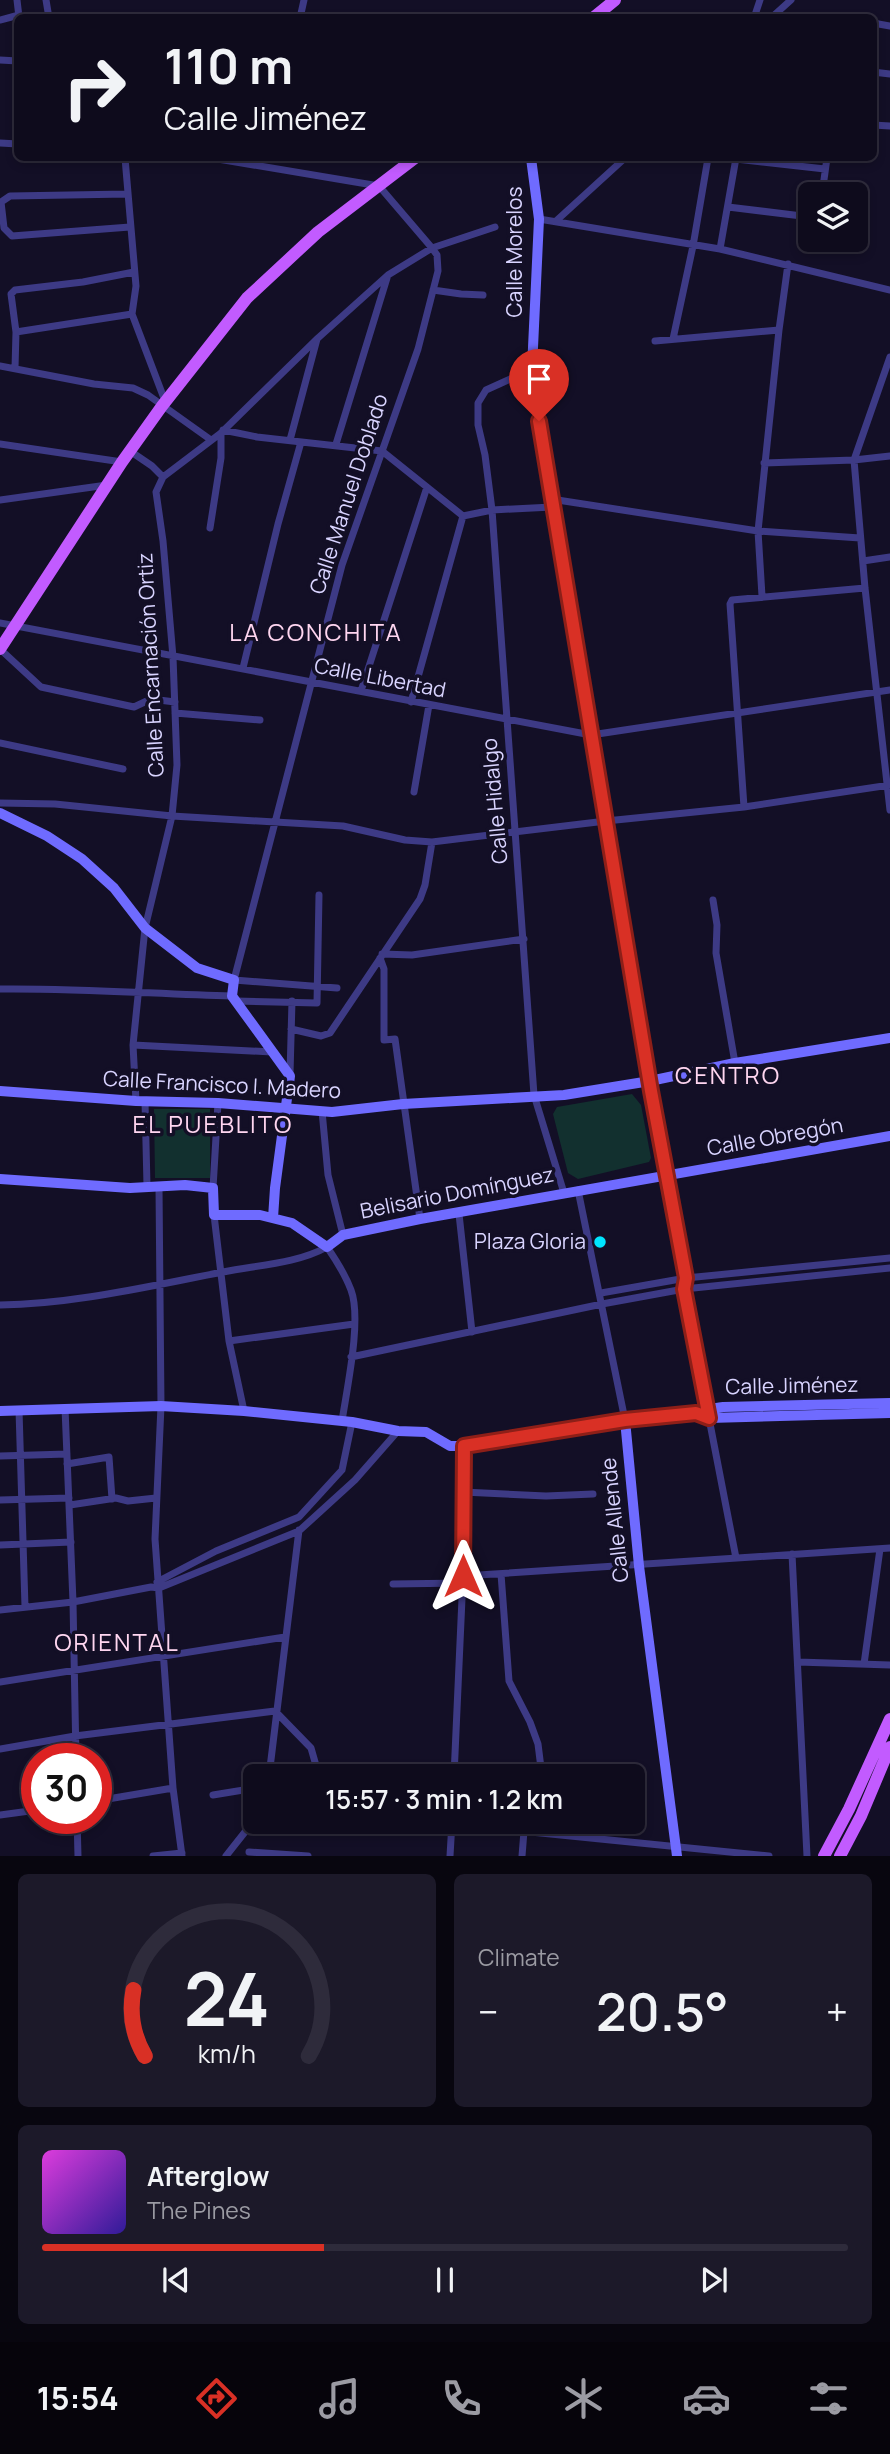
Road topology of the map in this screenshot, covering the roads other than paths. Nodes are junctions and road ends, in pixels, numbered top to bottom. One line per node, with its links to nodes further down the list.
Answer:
1 (615, 0): 3 (main road)
2 (791, 0): 4 (street)
3 (598, 14)
4 (775, 14)
5 (125, 161): 19 (street)
6 (232, 161): 15 (street)
7 (272, 161): 15 (street)
8 (411, 161): 18 (main road)
9 (531, 161): 22 (street, Calle Morelos)
10 (622, 161): 23 (street)
11 (707, 161): 26 (street)
12 (736, 161): 20 (street)
13 (760, 161): 16 (street)
14 (826, 161): 16 (street)
15 (271, 167): 18 (street)
16 (825, 169): 17 (street)
17 (823, 182)
18 (379, 186): 27 (street); 45 (main road)
19 (127, 194): 24 (street); 24 (street)
20 (728, 207): 21 (street); 28 (street)
21 (798, 216)
22 (538, 219): 23 (street); 44 (street, Calle Morelos)
23 (556, 221): 26 (street)
24 (130, 227): 30 (street)
25 (495, 227): 27 (street)
26 (693, 246): 28 (street); 39 (street)
27 (432, 248): 31 (street); 32 (street, Calle Manuel Doblado)
28 (720, 249): 29 (street)
29 (788, 264): 33 (street); 36 (street)
30 (134, 272): 35 (street); 37 (street)
31 (388, 275): 38 (street); 51 (street)
32 (433, 290): 34 (street); 53 (street, Calle Manuel Doblado)
33 (890, 290)
34 (483, 295)
35 (131, 314): 37 (street); 45 (street)
36 (779, 330): 39 (street); 57 (street)
37 (16, 332): 43 (street)
38 (317, 338): 46 (street); 48 (street)
39 (673, 339): 40 (street)
40 (655, 341)
41 (890, 358): 55 (street)
42 (0, 366): 43 (street)
43 (15, 368): 45 (street)
44 (531, 369): 62 (street, Calle Morelos); 63 (street, Calle Hidalgo)
45 (164, 404): 47 (street); 52 (main road)
46 (222, 431): 47 (street); 48 (street); 65 (street)
47 (211, 440): 58 (street)
48 (290, 440): 49 (street)
49 (301, 442): 51 (street); 76 (street)
50 (0, 444): 56 (street)
51 (335, 444): 53 (street)
52 (130, 451): 56 (main road); 58 (street)
53 (382, 451): 60 (street); 77 (street, Calle Manuel Doblado)
54 (890, 456): 55 (street)
55 (854, 460): 57 (street); 67 (street)
56 (122, 462): 59 (main road)
57 (764, 463): 66 (street)
58 (163, 477): 75 (street, Calle Encarnación Ortiz)
59 (107, 485): 61 (street); 73 (main road)
60 (427, 487): 64 (street); 79 (street)
61 (0, 500)
62 (551, 503): 63 (street); 66 (street); 88 (street, Calle Morelos)
63 (490, 510): 64 (street); 86 (street, Calle Hidalgo)
64 (464, 516): 82 (street)
65 (210, 528)
66 (758, 531): 67 (street); 71 (street)
67 (860, 538): 69 (street)
68 (890, 557): 69 (street)
69 (863, 561): 70 (street)
70 (865, 588): 71 (street); 80 (street)
71 (762, 596): 84 (street)
72 (0, 623): 73 (street, Calle Libertad)
73 (14, 626): 74 (main road); 75 (street, Calle Libertad)
74 (0, 649): 81 (street)
75 (173, 657): 76 (street, Calle Libertad); 81 (street, Calle Encarnación Ortiz)
76 (243, 668): 77 (street, Calle Libertad)
77 (312, 681): 79 (street, Calle Libertad); 98 (street, Calle Manuel Doblado)
78 (890, 690): 80 (street, Calle Libertad)
79 (361, 691): 82 (street, Calle Libertad)
80 (877, 692): 84 (street, Calle Libertad); 91 (street)
81 (175, 702): 85 (street, Calle Encarnación Ortiz)
82 (411, 702): 83 (street, Calle Libertad)
83 (429, 705): 86 (street, Calle Libertad); 92 (street)
84 (738, 712): 88 (street, Calle Libertad); 94 (street)
85 (175, 713): 87 (street); 97 (street, Calle Encarnación Ortiz)
86 (505, 719): 88 (street, Calle Libertad); 100 (street, Calle Hidalgo)
87 (260, 720)
88 (591, 735): 99 (street, Calle Morelos)
89 (0, 743): 90 (street)
90 (124, 769)
91 (889, 786): 94 (street); 95 (street)
92 (414, 792)
93 (0, 803): 97 (street)
94 (744, 807): 99 (street)
95 (890, 810)
96 (0, 813): 104 (street)
97 (172, 816): 98 (street); 104 (street, Calle Encarnación Ortiz)
98 (275, 821): 101 (street); 107 (street, Calle Manuel Doblado)
99 (606, 821): 100 (street); 120 (street, Calle Morelos)
100 (515, 833): 101 (street); 105 (street, Calle Hidalgo)
101 (430, 842): 106 (street)
102 (319, 895): 108 (street)
103 (713, 900): 118 (street)
104 (145, 928): 107 (street); 111 (street, Calle Encarnación Ortiz)
105 (524, 939): 106 (street); 122 (street, Calle Hidalgo)
106 (381, 956): 114 (street); 125 (street)
107 (234, 980): 108 (street); 112 (street, Calle Manuel Doblado)
108 (319, 986): 109 (street); 113 (street)
109 (338, 988)
110 (0, 989): 111 (street)
111 (138, 993): 112 (street); 116 (street, Calle Encarnación Ortiz)
112 (234, 999): 113 (street); 117 (street)
113 (292, 1001): 114 (street)
114 (291, 1028): 119 (street)
115 (890, 1038): 118 (street, Calle Francisco I. Madero)
116 (133, 1045): 117 (street); 123 (street, Calle Encarnación Ortiz)
117 (272, 1052): 119 (street)
118 (735, 1063): 120 (street, Calle Francisco I. Madero)
119 (290, 1076): 126 (street)
120 (650, 1081): 122 (street, Calle Francisco I. Madero); 129 (street, Calle Morelos)
121 (0, 1090): 123 (street, Calle Francisco I. Madero)
122 (534, 1095): 125 (street, Calle Francisco I. Madero); 135 (street, Calle Hidalgo)
123 (140, 1101): 124 (street, Calle Francisco I. Madero); 131 (street, Calle Encarnación Ortiz)
124 (218, 1103): 126 (street, Calle Francisco I. Madero); 133 (street)
125 (403, 1104): 127 (street, Calle Francisco I. Madero); 139 (street)
126 (287, 1108): 127 (street, Calle Francisco I. Madero); 138 (street)
127 (322, 1111): 140 (street, Belisario Domínguez)
128 (890, 1136): 129 (street, Calle Obregón)
129 (667, 1176): 134 (street); 149 (street, Calle Morelos)
130 (0, 1180): 131 (street)
131 (147, 1186): 132 (street)
132 (159, 1186): 133 (street); 152 (street)
133 (213, 1188): 137 (street)
134 (579, 1190): 135 (street, Belisario Domínguez); 154 (street, Calle Allende)
135 (564, 1193): 136 (street, Belisario Domínguez)
136 (459, 1213): 139 (street, Belisario Domínguez); 158 (street)
137 (214, 1215): 138 (street); 148 (street)
138 (273, 1218): 141 (street)
139 (420, 1219): 140 (street, Belisario Domínguez)
140 (343, 1235): 141 (street)
141 (327, 1247): 148 (street); 157 (street)
142 (890, 1258): 143 (street)
143 (856, 1262): 145 (street); 147 (street)
144 (890, 1268): 147 (street)
145 (789, 1269): 146 (street); 150 (street)
146 (772, 1270): 149 (street); 151 (street)
147 (857, 1271): 150 (street)
148 (220, 1272): 152 (street); 159 (street)
149 (686, 1278): 153 (street); 154 (street)
150 (790, 1278): 151 (street)
151 (773, 1280): 153 (street)
152 (159, 1285): 156 (street); 162 (street)
153 (684, 1289): 155 (street); 168 (street)
154 (601, 1293): 155 (street, Calle Allende)
155 (603, 1304): 158 (street); 170 (street, Calle Allende)
156 (0, 1305)
157 (354, 1324): 159 (street); 160 (street)
158 (472, 1332): 160 (street)
159 (229, 1340): 167 (street)
160 (351, 1357): 171 (street)
161 (890, 1403): 165 (street, Calle Jiménez)
162 (161, 1406): 163 (street, Calle Jiménez); 167 (street, Calle Jiménez); 180 (street)
163 (65, 1408): 164 (street, Calle Jiménez); 174 (street)
164 (19, 1410): 166 (street, Calle Jiménez); 175 (street)
165 (834, 1410): 168 (street, Calle Jiménez); 169 (street, Calle Jiménez)
166 (0, 1411)
167 (244, 1411): 171 (street, Calle Jiménez)
168 (708, 1413): 170 (street, Calle Jiménez); 193 (street)
169 (890, 1413)
170 (625, 1420): 173 (street, Calle Jiménez); 194 (street, Calle Allende)
171 (347, 1422): 172 (street, Calle Jiménez); 185 (street)
172 (398, 1431): 173 (street, Calle Jiménez); 186 (street)
173 (464, 1446): 178 (street)
174 (67, 1454): 175 (street); 177 (street)
175 (20, 1455): 176 (street); 181 (street)
176 (0, 1457)
177 (67, 1464): 182 (street); 184 (street)
178 (463, 1492): 179 (street); 196 (street)
179 (593, 1494)
180 (156, 1498): 182 (street); 198 (street)
181 (22, 1499): 183 (street); 184 (street); 188 (street)
182 (112, 1499): 184 (street)
183 (0, 1500)
184 (69, 1502): 187 (street)
185 (299, 1517): 186 (street); 198 (street)
186 (299, 1531): 198 (street); 202 (street)
187 (71, 1542): 188 (street); 199 (street)
188 (23, 1543): 189 (street); 200 (street)
189 (0, 1545)
190 (890, 1548): 191 (street)
191 (880, 1549): 192 (street); 205 (street)
192 (792, 1554): 193 (street); 204 (street)
193 (736, 1558): 194 (street)
194 (639, 1566): 195 (street); 233 (street, Calle Allende)
195 (501, 1574): 196 (street); 219 (street)
196 (463, 1580): 197 (street); 218 (street)
197 (393, 1584)
198 (156, 1585): 199 (street); 203 (street)
199 (73, 1602): 200 (street); 207 (street)
200 (25, 1607): 201 (street)
201 (0, 1610)
202 (285, 1637): 203 (street); 209 (street)
203 (165, 1658): 207 (street); 211 (street)
204 (799, 1662): 205 (street); 243 (street)
205 (864, 1664): 206 (street)
206 (890, 1665)
207 (73, 1672): 208 (street); 212 (street)
208 (0, 1682)
209 (275, 1711): 211 (street); 216 (street); 217 (street)
210 (890, 1719): 224 (main road)
211 (168, 1724): 212 (street); 220 (street)
212 (75, 1736): 213 (street); 215 (street)
213 (75, 1743)
214 (890, 1747): 227 (main road)
215 (0, 1749)
216 (269, 1764)
217 (316, 1764)
218 (455, 1764)
219 (540, 1764)
220 (173, 1787): 223 (street); 235 (street)
221 (243, 1790): 222 (street)
222 (212, 1795)
223 (112, 1798)
224 (849, 1809): 227 (main road); 244 (main road)
225 (21, 1812): 226 (street)
226 (0, 1815)
227 (861, 1816): 245 (main road)
228 (78, 1834): 236 (street)
229 (243, 1834): 238 (street)
230 (451, 1834): 240 (street)
231 (524, 1834): 241 (street)
232 (550, 1834): 233 (street)
233 (677, 1851): 242 (street)
234 (249, 1852): 239 (street)
235 (182, 1854): 237 (street)
236 (78, 1856)
237 (153, 1856)
238 (226, 1856)
239 (308, 1856)
240 (450, 1856)
241 (522, 1856)
242 (769, 1856)
243 (807, 1856)
244 (824, 1856)
245 (840, 1856)

